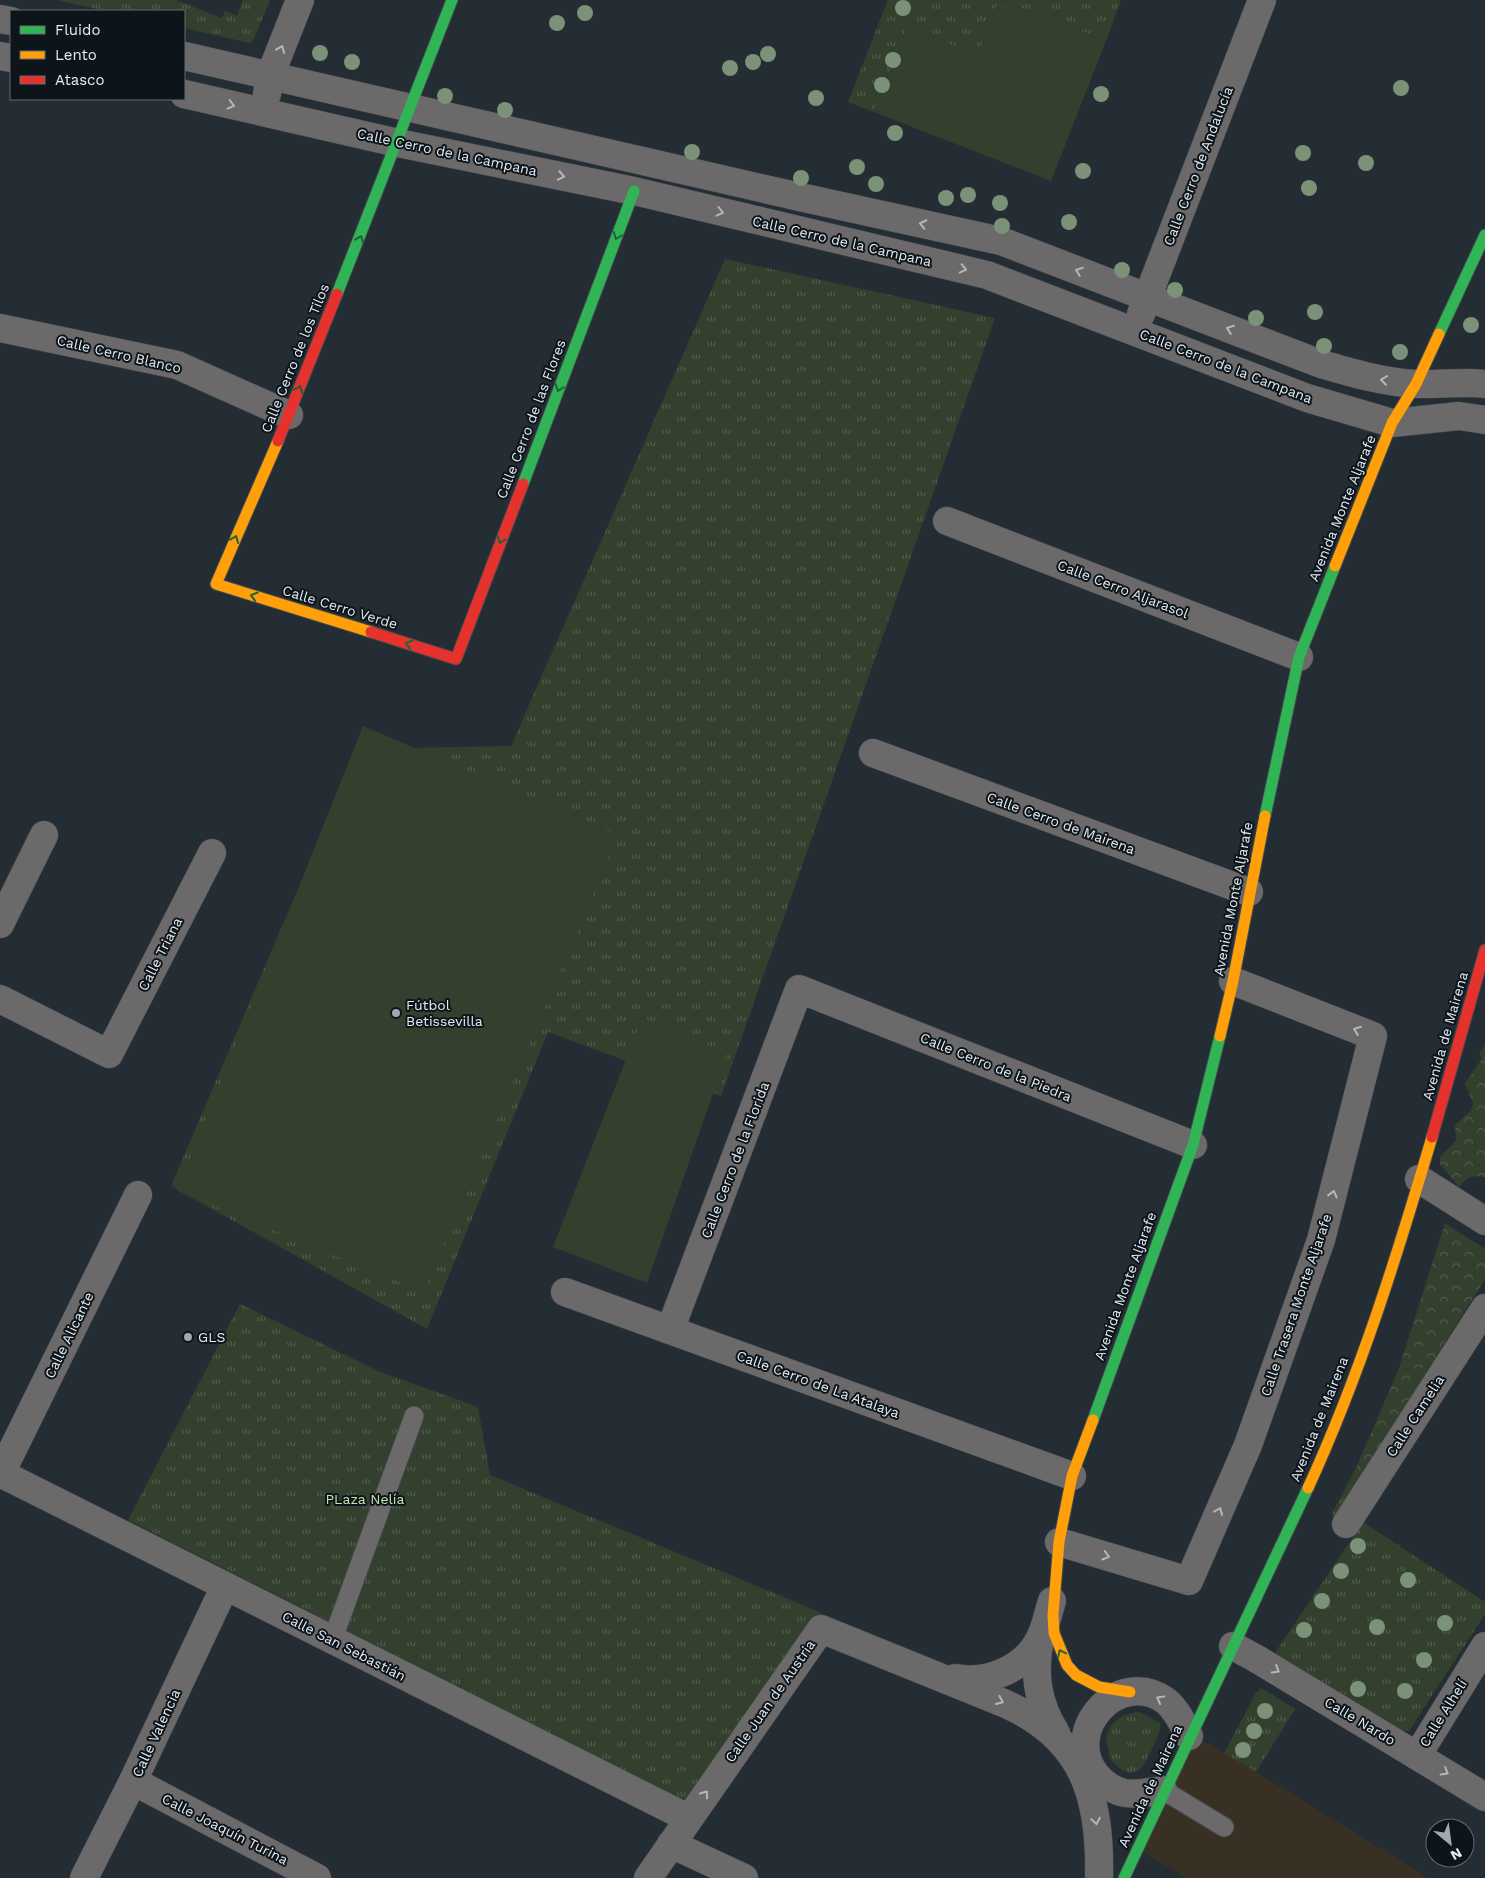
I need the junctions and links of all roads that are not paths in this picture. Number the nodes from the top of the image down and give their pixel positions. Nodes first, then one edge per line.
1 (300, 0) edge
2 (452, 0) edge
3 (1262, 0) edge
4 (185, 56) edge
5 (270, 76) junction
6 (185, 94) edge
7 (410, 109) junction
8 (265, 113) junction
9 (398, 143) junction
10 (634, 191) junction
11 (1485, 234) edge
12 (1148, 297) junction
13 (0, 328) edge
14 (1134, 331) junction
15 (1416, 384) junction
16 (1485, 384) edge
17 (289, 415) junction
18 (1485, 420) edge
19 (1392, 423) junction
20 (948, 521) dead end
21 (216, 584) joint
22 (1299, 657) junction
23 (456, 659) joint
24 (873, 753) dead end
25 (44, 835) dead end
26 (212, 853) dead end
27 (1248, 892) junction
28 (0, 924) edge
29 (1485, 950) edge
30 (1233, 982) junction
31 (799, 989) joint
32 (0, 999) edge
33 (1193, 1145) junction
34 (1420, 1179) junction
35 (138, 1195) dead end
36 (1485, 1221) edge
37 (565, 1292) dead end
38 (1485, 1308) edge
39 (670, 1330) junction
40 (414, 1416) dead end
41 (0, 1474) edge
42 (1072, 1476) junction
43 (1346, 1524) dead end
44 (1059, 1542) junction
45 (225, 1586) junction
46 (1054, 1586) junction
47 (1040, 1638) junction
48 (332, 1640) junction
49 (1233, 1646) junction
50 (1485, 1646) edge
51 (1036, 1672) junction
52 (939, 1675) junction
53 (989, 1678) junction
54 (1086, 1682) junction
55 (1130, 1692) junction
56 (1189, 1736) junction
57 (1063, 1742) junction
58 (1417, 1756) junction
59 (1101, 1780) junction
60 (133, 1781) junction
61 (1163, 1790) junction
62 (1485, 1797) edge
63 (688, 1818) junction
64 (1224, 1827) dead end
65 (671, 1844) junction
66 (84, 1878) edge
67 (317, 1878) edge
68 (648, 1878) edge
69 (744, 1878) edge
70 (1099, 1878) edge
71 (1124, 1878) edge

5 -> 1 street
2 - 7 street, Calle Cerro de los Tilos
3 - 12 street, Calle Cerro de Andalucía
4 - 5 street
5 - 7 street
5 - 8 street
6 -> 8 street, Calle Cerro de la Campana
7 - 9 street, Calle Cerro de los Tilos
12 -> 7 street
8 - 9 street, Calle Cerro de la Campana
9 -> 10 street, Calle Cerro de la Campana
17 -> 9 street, Calle Cerro de los Tilos
10 -> 14 street, Calle Cerro de la Campana
10 -> 23 street, Calle Cerro de las Flores
11 - 15 street, Avenida Monte Aljarafe
12 - 14 street, Calle Cerro de Andalucía
15 -> 12 street
13 - 17 street, Calle Cerro Blanco
14 - 19 street, Calle Cerro de la Campana
15 - 16 street
15 - 19 street, Avenida Monte Aljarafe
21 -> 17 street, Calle Cerro de los Tilos
18 - 19 street, Calle Cerro de la Campana
19 - 22 street, Avenida Monte Aljarafe
20 - 22 street, Calle Cerro Aljarasol
23 -> 21 street, Calle Cerro Verde
22 - 27 street, Avenida Monte Aljarafe
24 - 27 street, Calle Cerro de Mairena
25 - 28 street
26 - 32 street, Calle Triana
27 - 30 street, Avenida Monte Aljarafe
29 - 34 street, Avenida de Mairena
30 - 33 street, Avenida Monte Aljarafe
44 -> 30 street, Calle Trasera Monte Aljarafe
31 - 33 street, Calle Cerro de la Piedra
31 - 39 street, Calle Cerro de la Florida
33 - 42 street, Avenida Monte Aljarafe
34 - 36 street
34 - 49 street, Avenida de Mairena
35 - 41 street, Calle Alicante
37 - 39 street, Calle Cerro de La Atalaya
38 - 43 street, Calle Camelia
39 - 42 street, Calle Cerro de La Atalaya
40 - 48 lane
41 - 45 street, Calle San Sebastián
42 - 44 street, Avenida Monte Aljarafe
44 - 46 street, Avenida Monte Aljarafe
45 - 48 street, Calle San Sebastián
45 - 60 street, Calle Valencia
46 - 47 street
54 -> 46 street, Avenida Monte Aljarafe
47 - 51 street
47 - 53 street
48 - 63 street, Calle San Sebastián
49 - 56 street, Avenida de Mairena
49 -> 58 street, Calle Nardo
50 - 58 street, Calle Alhelí
51 - 53 street
51 - 54 street
51 - 57 street
52 - 53 street
52 -> 57 street
63 -> 52 street, Calle Juan de Austria
54 - 55 street
56 -> 55 street
55 - 59 street
56 - 61 street, Avenida de Mairena
57 - 59 street
57 -> 70 street
58 -> 62 street, Calle Nardo
59 - 61 street
60 - 66 street, Calle Valencia
60 - 67 street, Calle Joaquín Turina
61 - 64 lane
61 - 71 street, Avenida de Mairena
63 - 65 street, Calle Juan de Austria
65 - 68 street, Calle Juan de Austria
65 - 69 street

